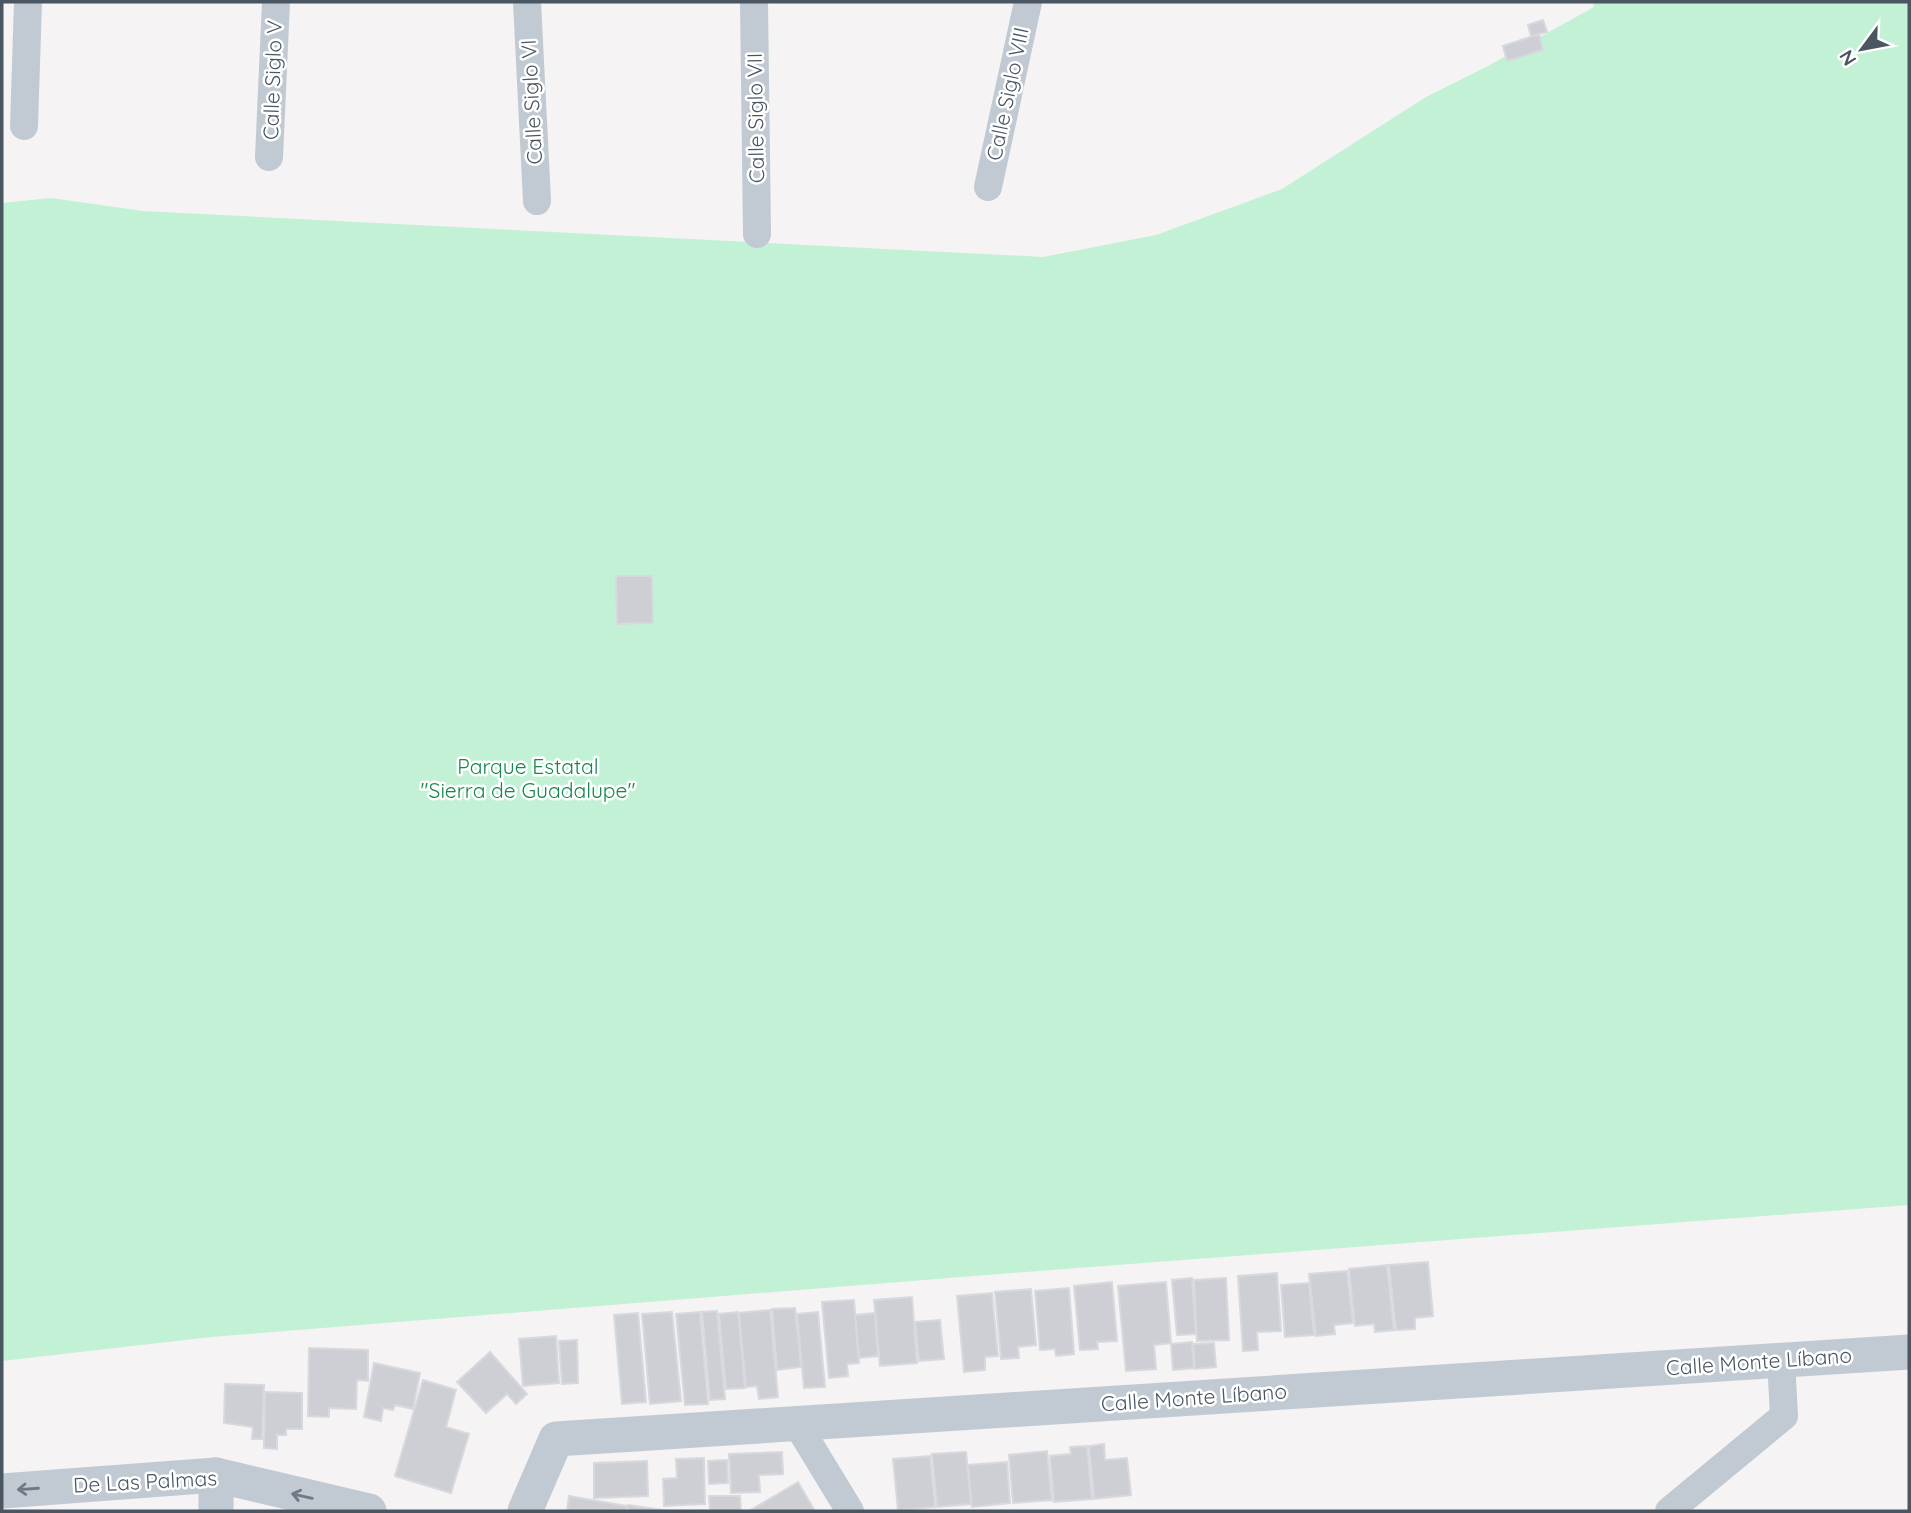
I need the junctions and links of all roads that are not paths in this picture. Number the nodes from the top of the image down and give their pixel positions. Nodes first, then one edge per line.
1 (28, 2) edge
2 (276, 2) edge
3 (527, 2) edge
4 (754, 2) edge
5 (1028, 2) edge
6 (24, 126) dead end
7 (269, 158) dead end
8 (988, 187) dead end
9 (537, 201) dead end
10 (757, 234) dead end
11 (1909, 1352) edge
12 (1781, 1360) junction
13 (797, 1424) junction
14 (216, 1475) junction
15 (2, 1491) edge
16 (216, 1511) edge
17 (369, 1511) edge
18 (525, 1511) edge
19 (850, 1511) edge
20 (1669, 1511) edge

1 - 6 street
2 - 7 street, Calle Siglo V
3 - 9 street, Calle Siglo VI
4 - 10 street, Calle Siglo VII
5 - 8 street, Calle Siglo VIII
11 - 12 street, Calle Monte Líbano
12 - 13 street, Calle Monte Líbano
12 - 20 street
13 - 18 street, Calle Monte Líbano
13 - 19 street
14 -> 15 street, De Las Palmas
14 - 16 street
17 -> 14 street, De Las Palmas

